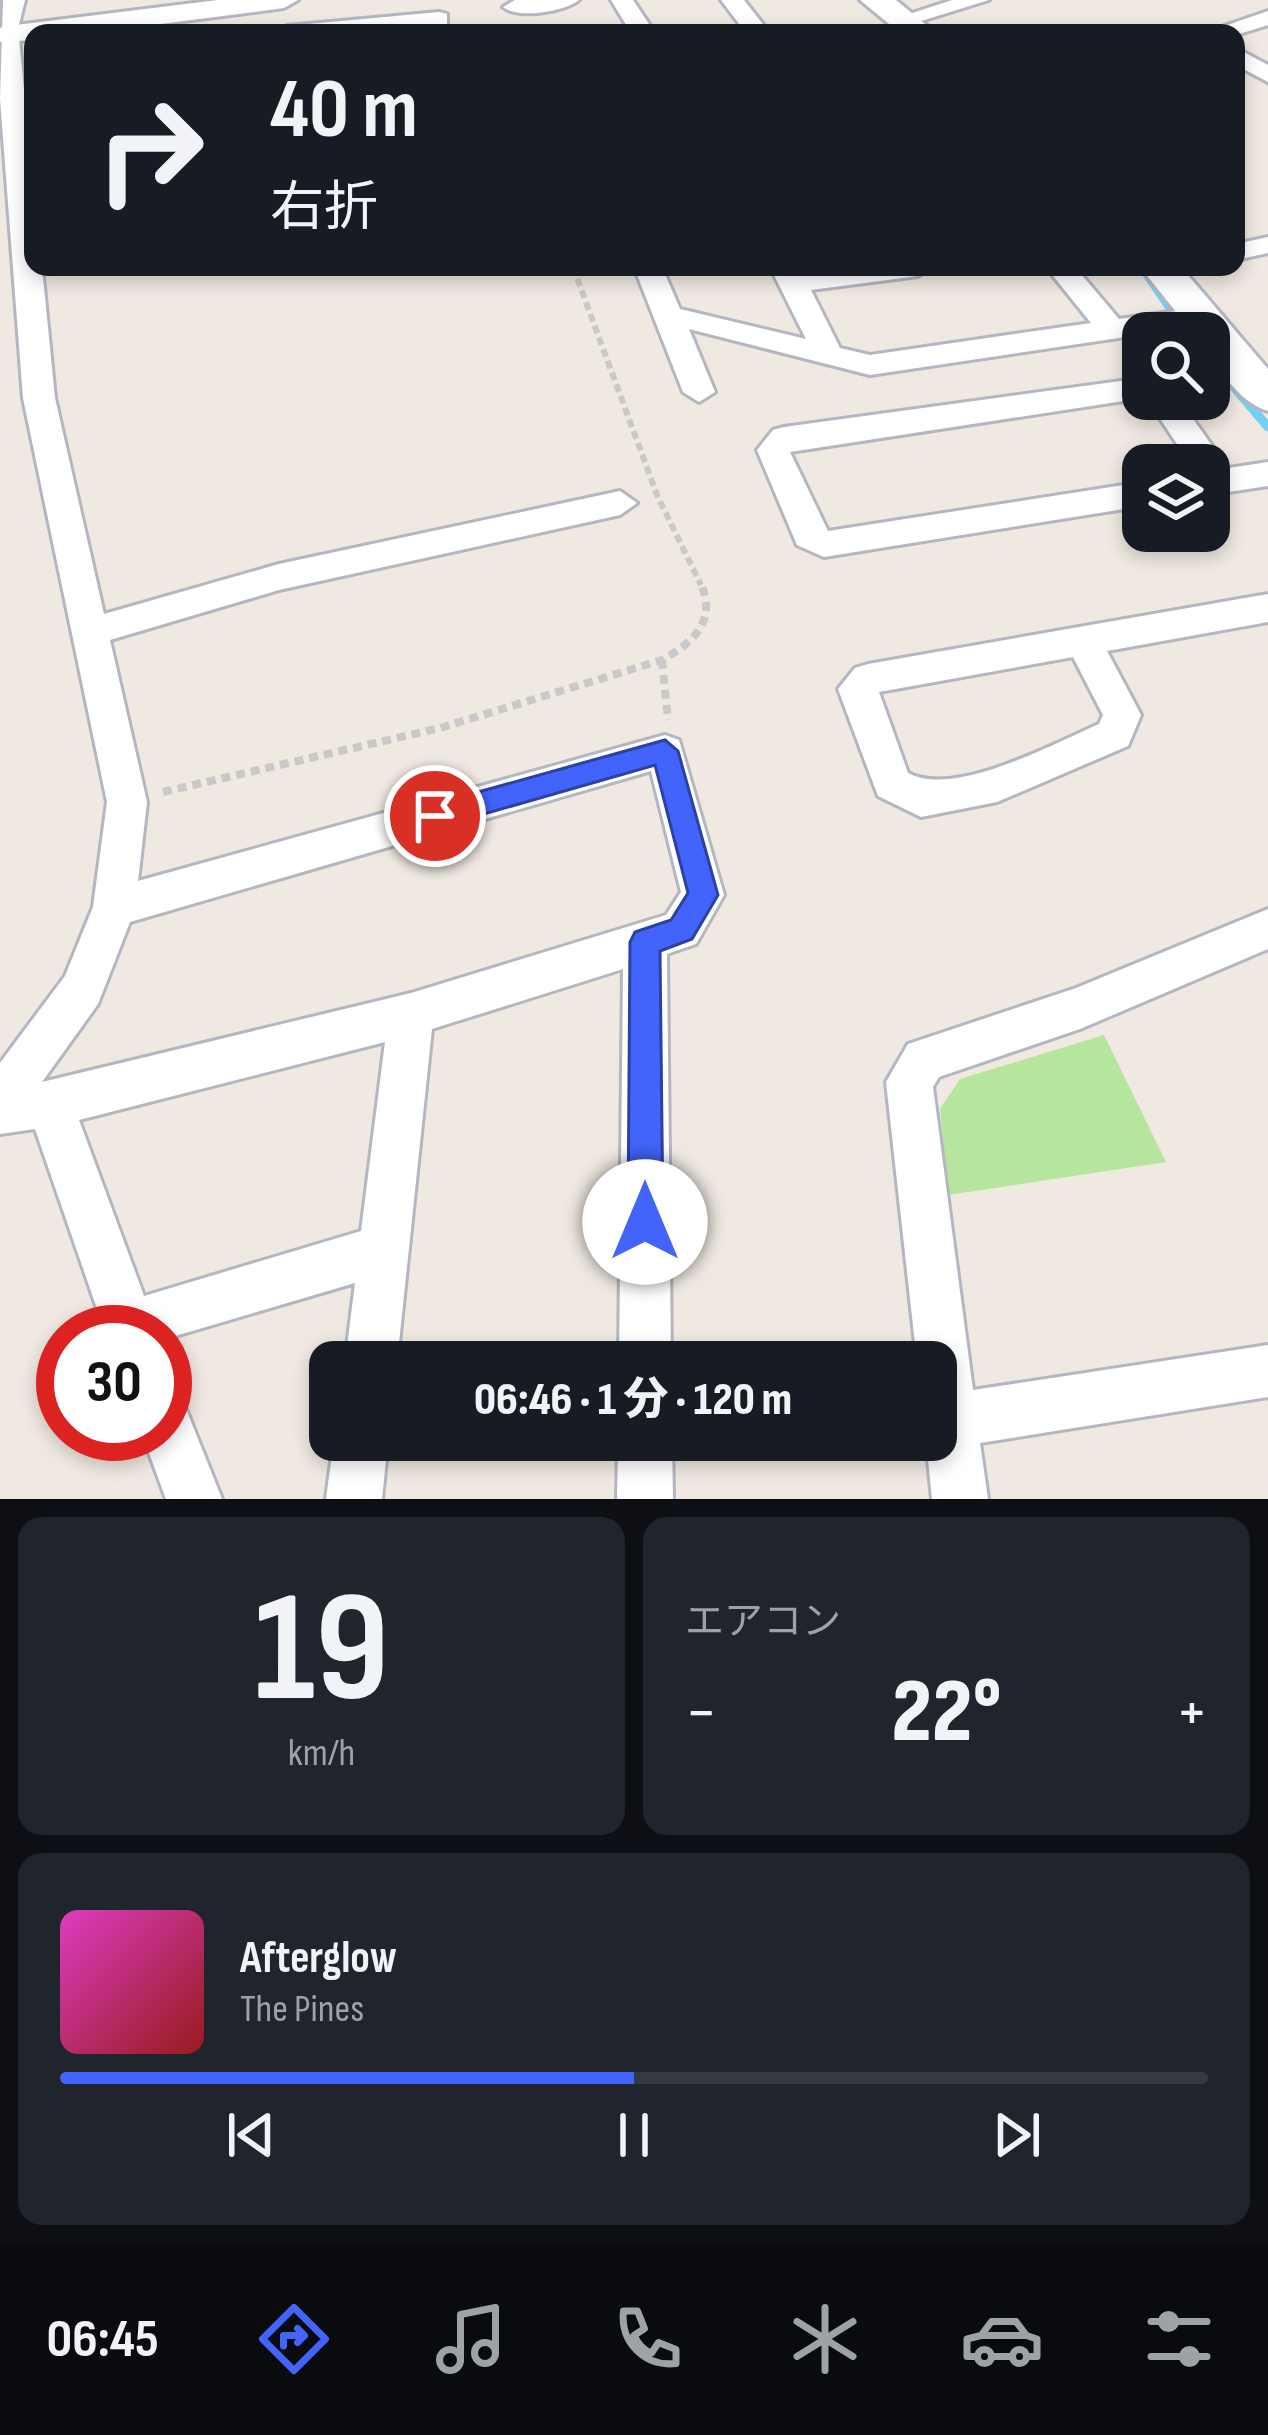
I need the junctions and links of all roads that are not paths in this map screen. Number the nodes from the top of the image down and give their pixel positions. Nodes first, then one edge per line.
1 (14, 0) edge
2 (284, 0) edge
3 (421, 0) edge
4 (568, 0) edge
5 (732, 0) edge
6 (978, 0) edge
7 (512, 4) edge
8 (899, 18) edge
9 (97, 24) edge
10 (441, 24) edge
11 (751, 24) edge
12 (4, 36) edge
13 (21, 199) edge
14 (652, 276) edge
15 (789, 276) edge
16 (1067, 276) edge
17 (1173, 276) edge
18 (14, 277) edge
19 (1196, 312) edge
20 (668, 315) junction
21 (1122, 330) edge
22 (1113, 332) junction
23 (15, 338) edge
24 (1230, 353) edge
25 (828, 354) junction
26 (1122, 391) edge
27 (699, 392) dead end
28 (1268, 398) edge
29 (1230, 474) edge
30 (1268, 474) edge
31 (1122, 497) edge
32 (620, 503) dead end
33 (1268, 608) edge
34 (94, 631) junction
35 (1083, 641) junction
36 (114, 907) junction
37 (1268, 929) edge
38 (645, 942) junction
39 (411, 1014) junction
40 (0, 1101) edge
41 (50, 1104) junction
42 (0, 1111) edge
43 (384, 1249) junction
44 (138, 1305) edge
45 (192, 1309) edge
46 (373, 1341) edge
47 (645, 1341) edge
48 (938, 1341) edge
49 (1268, 1371) edge
50 (957, 1419) edge
51 (180, 1461) edge
52 (359, 1461) edge
53 (645, 1461) edge
54 (954, 1461) edge
55 (194, 1499) edge
56 (354, 1499) edge
57 (645, 1499) edge
58 (960, 1499) edge

1 - 12 street
2 - 9 street
3 - 10 street
4 - 7 street
5 - 11 street
6 - 8 street
12 - 13 street
13 - 18 street
14 - 20 street
15 - 25 street
16 - 22 street
17 - 19 main road
18 - 23 street
20 - 25 street
20 - 27 street
21 - 22 street
22 - 25 street
23 - 34 street
24 - 28 main road
26 - 31 street
29 - 30 street
32 - 34 street
33 - 35 street
34 - 36 street
35 - 35 street
36 - 38 street
36 - 40 street
37 - 48 street
38 - 39 street
38 - 47 street
39 - 41 street
39 - 43 street
41 - 42 street
41 - 44 street
43 - 45 street
43 - 46 street
49 - 50 street
51 - 55 street
52 - 56 street
53 - 57 street
54 - 58 street

